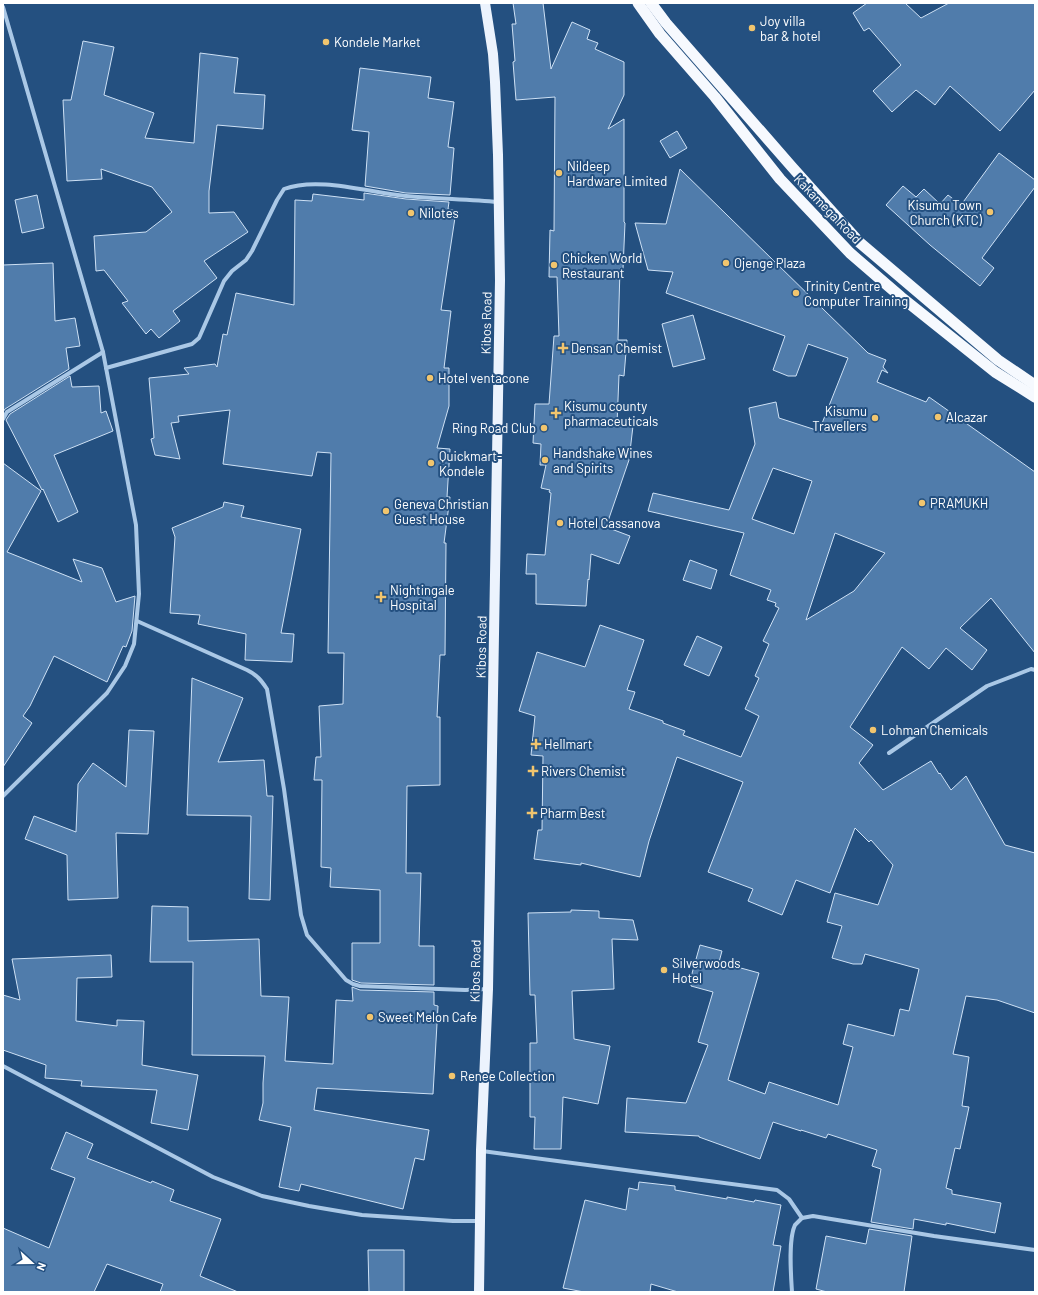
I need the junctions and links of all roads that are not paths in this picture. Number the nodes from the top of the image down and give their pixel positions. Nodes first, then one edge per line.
1 (485, 3) edge
2 (638, 3) edge
3 (651, 3) edge
4 (3, 7) edge
5 (499, 202) junction
6 (103, 352) junction
7 (106, 368) junction
8 (1035, 385) edge
9 (1035, 398) edge
10 (3, 419) edge
11 (137, 622) junction
12 (1035, 670) edge
13 (889, 753) dead end
14 (3, 796) edge
15 (488, 988) junction
16 (3, 1066) edge
17 (481, 1150) junction
18 (802, 1218) junction
19 (480, 1221) junction
20 (1035, 1250) edge
21 (479, 1292) edge
22 (792, 1292) edge

1 - 5 main road, Kibos Road
2 - 9 highway, Kakamega Road
3 - 8 highway, Kakamega Road
4 - 6 street
5 - 7 street
5 - 15 main road, Kibos Road
6 - 7 street
6 - 10 street
7 - 11 street
11 - 14 street
11 - 15 street
12 - 13 street
15 - 17 main road, Kibos Road
16 - 19 street
17 - 18 street
17 - 19 main road, Kibos Road
18 - 20 street
18 - 22 street
19 - 21 main road, Kibos Road

